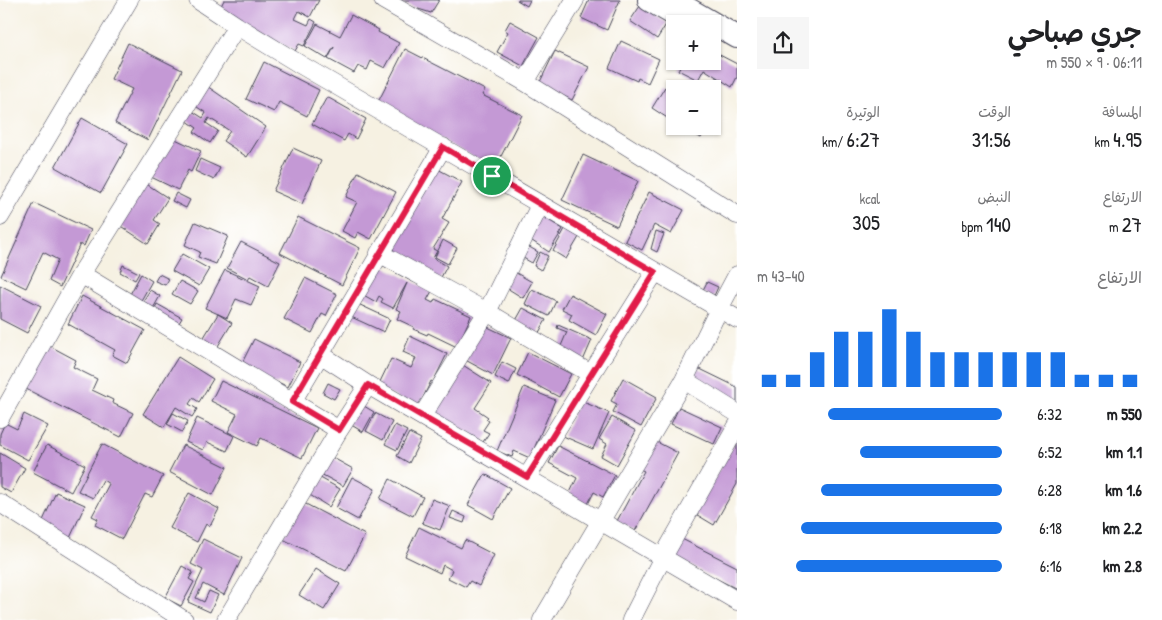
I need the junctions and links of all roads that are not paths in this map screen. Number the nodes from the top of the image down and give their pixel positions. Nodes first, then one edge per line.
1 (129, 0) edge
2 (198, 0) edge
3 (383, 0) edge
4 (574, 0) edge
5 (649, 0) edge
6 (673, 0) edge
7 (216, 5) edge
8 (674, 15) edge
9 (237, 26) junction
10 (737, 37) edge
11 (721, 42) edge
12 (737, 52) edge
13 (525, 82) junction
14 (443, 147) junction
15 (540, 205) junction
16 (737, 216) edge
17 (0, 217) edge
18 (379, 253) junction
19 (655, 272) junction
20 (81, 274) junction
21 (737, 275) edge
22 (718, 309) junction
23 (487, 312) junction
24 (737, 319) edge
25 (320, 354) junction
26 (592, 374) junction
27 (684, 380) junction
28 (368, 385) junction
29 (292, 402) junction
30 (737, 413) edge
31 (422, 416) junction
32 (0, 418) edge
33 (737, 426) edge
34 (339, 430) junction
35 (527, 477) junction
36 (0, 503) edge
37 (600, 520) junction
38 (662, 557) junction
39 (737, 601) edge
40 (184, 620) edge
41 (226, 620) edge
42 (542, 620) edge
43 (631, 620) edge

1 - 17 street
2 - 7 street
3 - 13 street
4 - 13 street
5 - 8 main road
6 - 10 main road
7 - 9 street
9 - 14 street
9 - 20 street
11 - 12 main road
13 - 16 street
14 - 15 street
14 - 18 street
15 - 19 street
15 - 23 street
18 - 23 street
18 - 25 street
19 - 22 street
19 - 26 street
20 - 29 street
20 - 32 street
21 - 22 street
22 - 24 street
22 - 27 street
23 - 26 street
23 - 31 street
25 - 28 street
25 - 29 street
26 - 35 street
27 - 30 street
27 - 37 street
28 - 31 street
28 - 34 street
29 - 34 street
31 - 35 street
33 - 38 street
34 - 41 street
35 - 37 street
36 - 40 street
37 - 38 street
37 - 42 street
38 - 39 street
38 - 43 street

